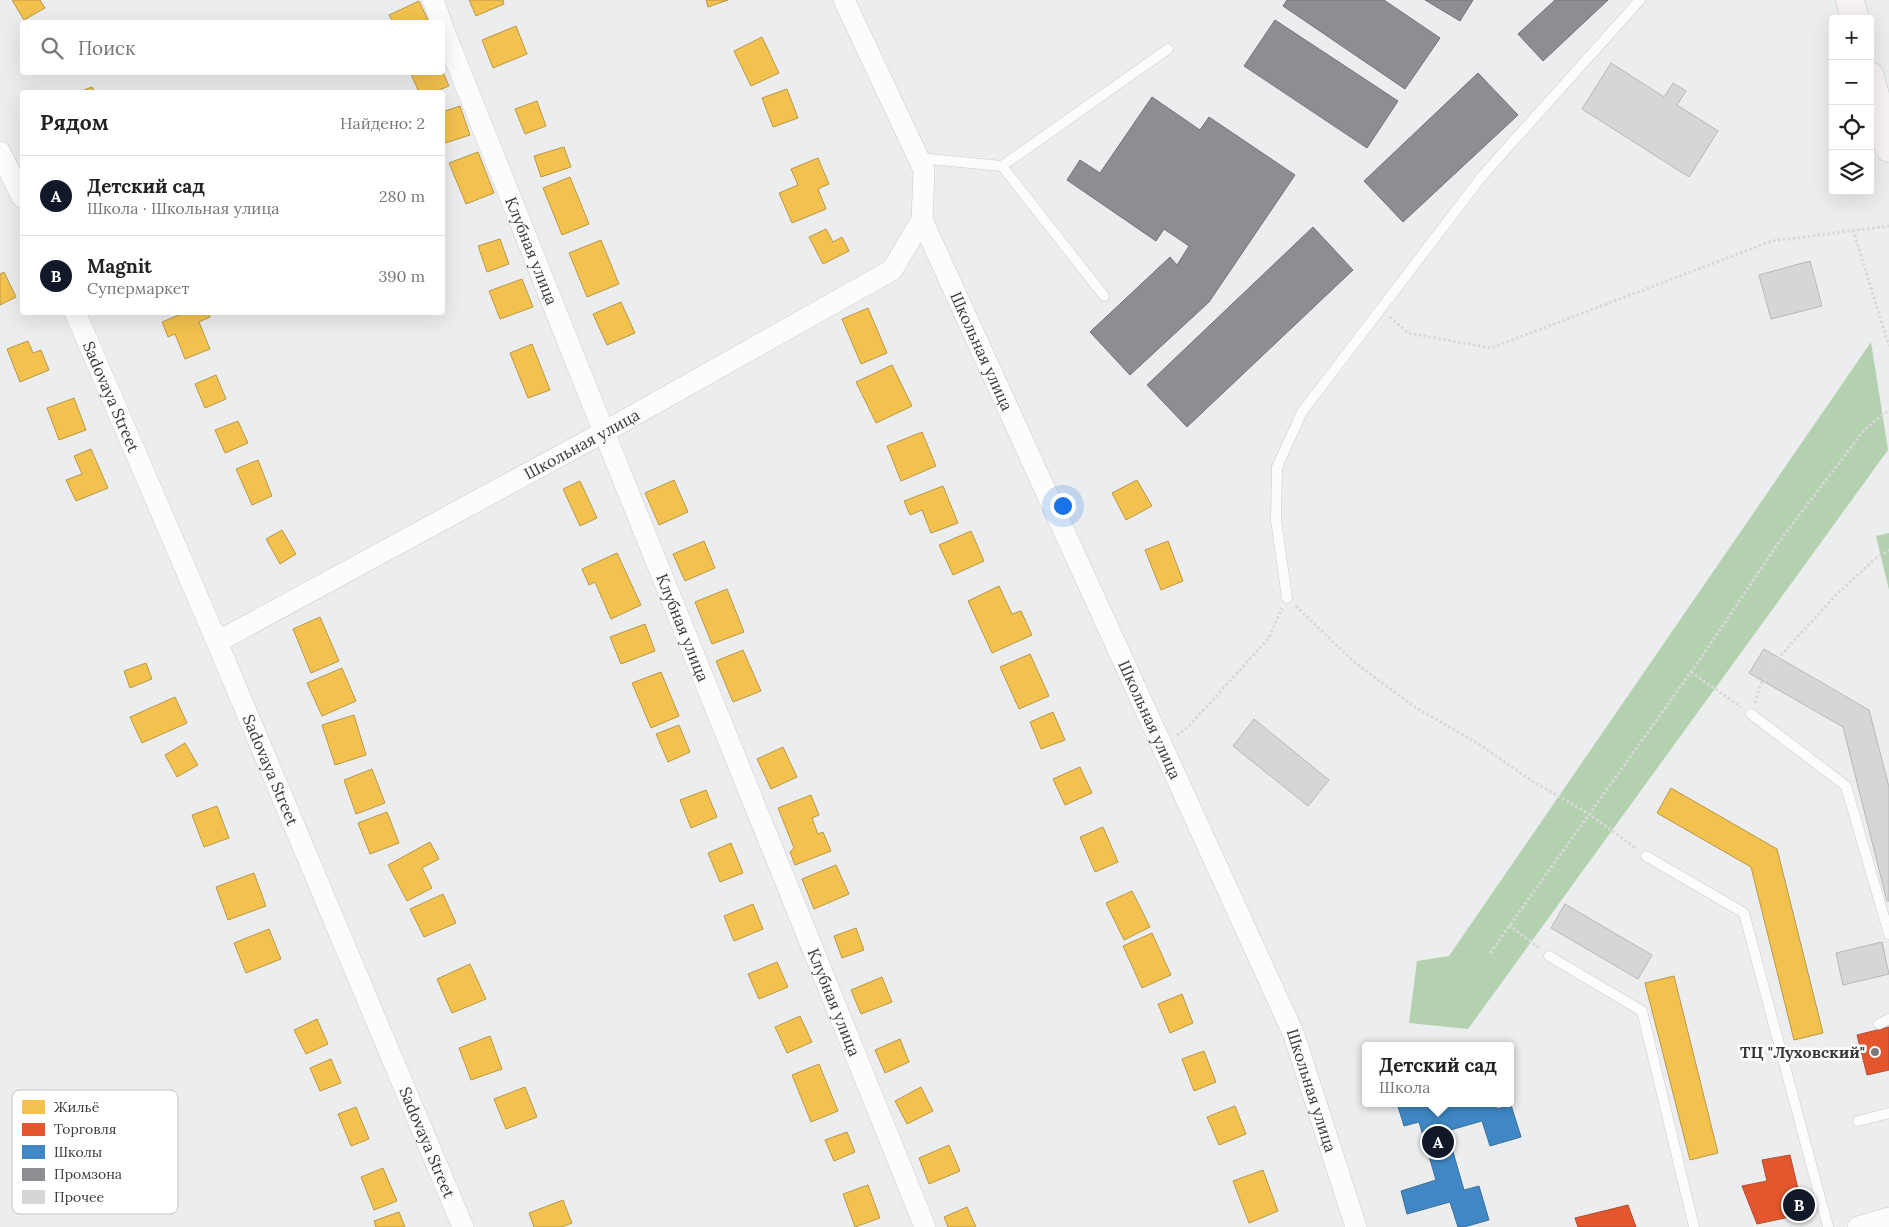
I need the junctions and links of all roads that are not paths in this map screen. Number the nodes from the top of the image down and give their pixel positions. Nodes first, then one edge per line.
1 (433, 0) edge
2 (844, 0) edge
3 (1640, 0) edge
4 (1850, 0) edge
5 (1854, 15) edge
6 (440, 20) edge
7 (445, 34) edge
8 (1168, 49) dead end
9 (1874, 91) edge
10 (1889, 148) edge
11 (0, 152) edge
12 (919, 158) junction
13 (1002, 166) junction
14 (20, 193) edge
15 (922, 220) junction
16 (1104, 296) dead end
17 (77, 315) edge
18 (604, 432) junction
19 (1287, 598) road end
20 (218, 642) junction
21 (1751, 714) road end
22 (1646, 856) road end
23 (1889, 934) edge
24 (1549, 956) road end
25 (1889, 1019) edge
26 (1878, 1024) dead end
27 (1889, 1113) edge
28 (1858, 1121) dead end
29 (1889, 1218) edge
30 (463, 1227) edge
31 (925, 1227) edge
32 (1356, 1227) edge
33 (1694, 1227) edge
34 (1828, 1227) edge
35 (1858, 1227) edge

1 - 6 street
2 - 12 street, Школьная улица
3 - 19 lane
4 - 5 main road
7 - 18 street, Клубная улица
8 - 13 lane
9 - 10 main road
11 - 14 street
12 - 13 lane
12 - 15 street, Школьная улица
13 - 16 lane
15 - 18 street, Школьная улица
15 - 32 street, Школьная улица
17 - 20 street, Sadovaya Street
18 - 20 street, Школьная улица
18 - 31 street, Клубная улица
20 - 30 street, Sadovaya Street
21 - 23 lane
22 - 34 lane
24 - 33 lane
25 - 26 lane
27 - 28 lane
29 - 35 street

